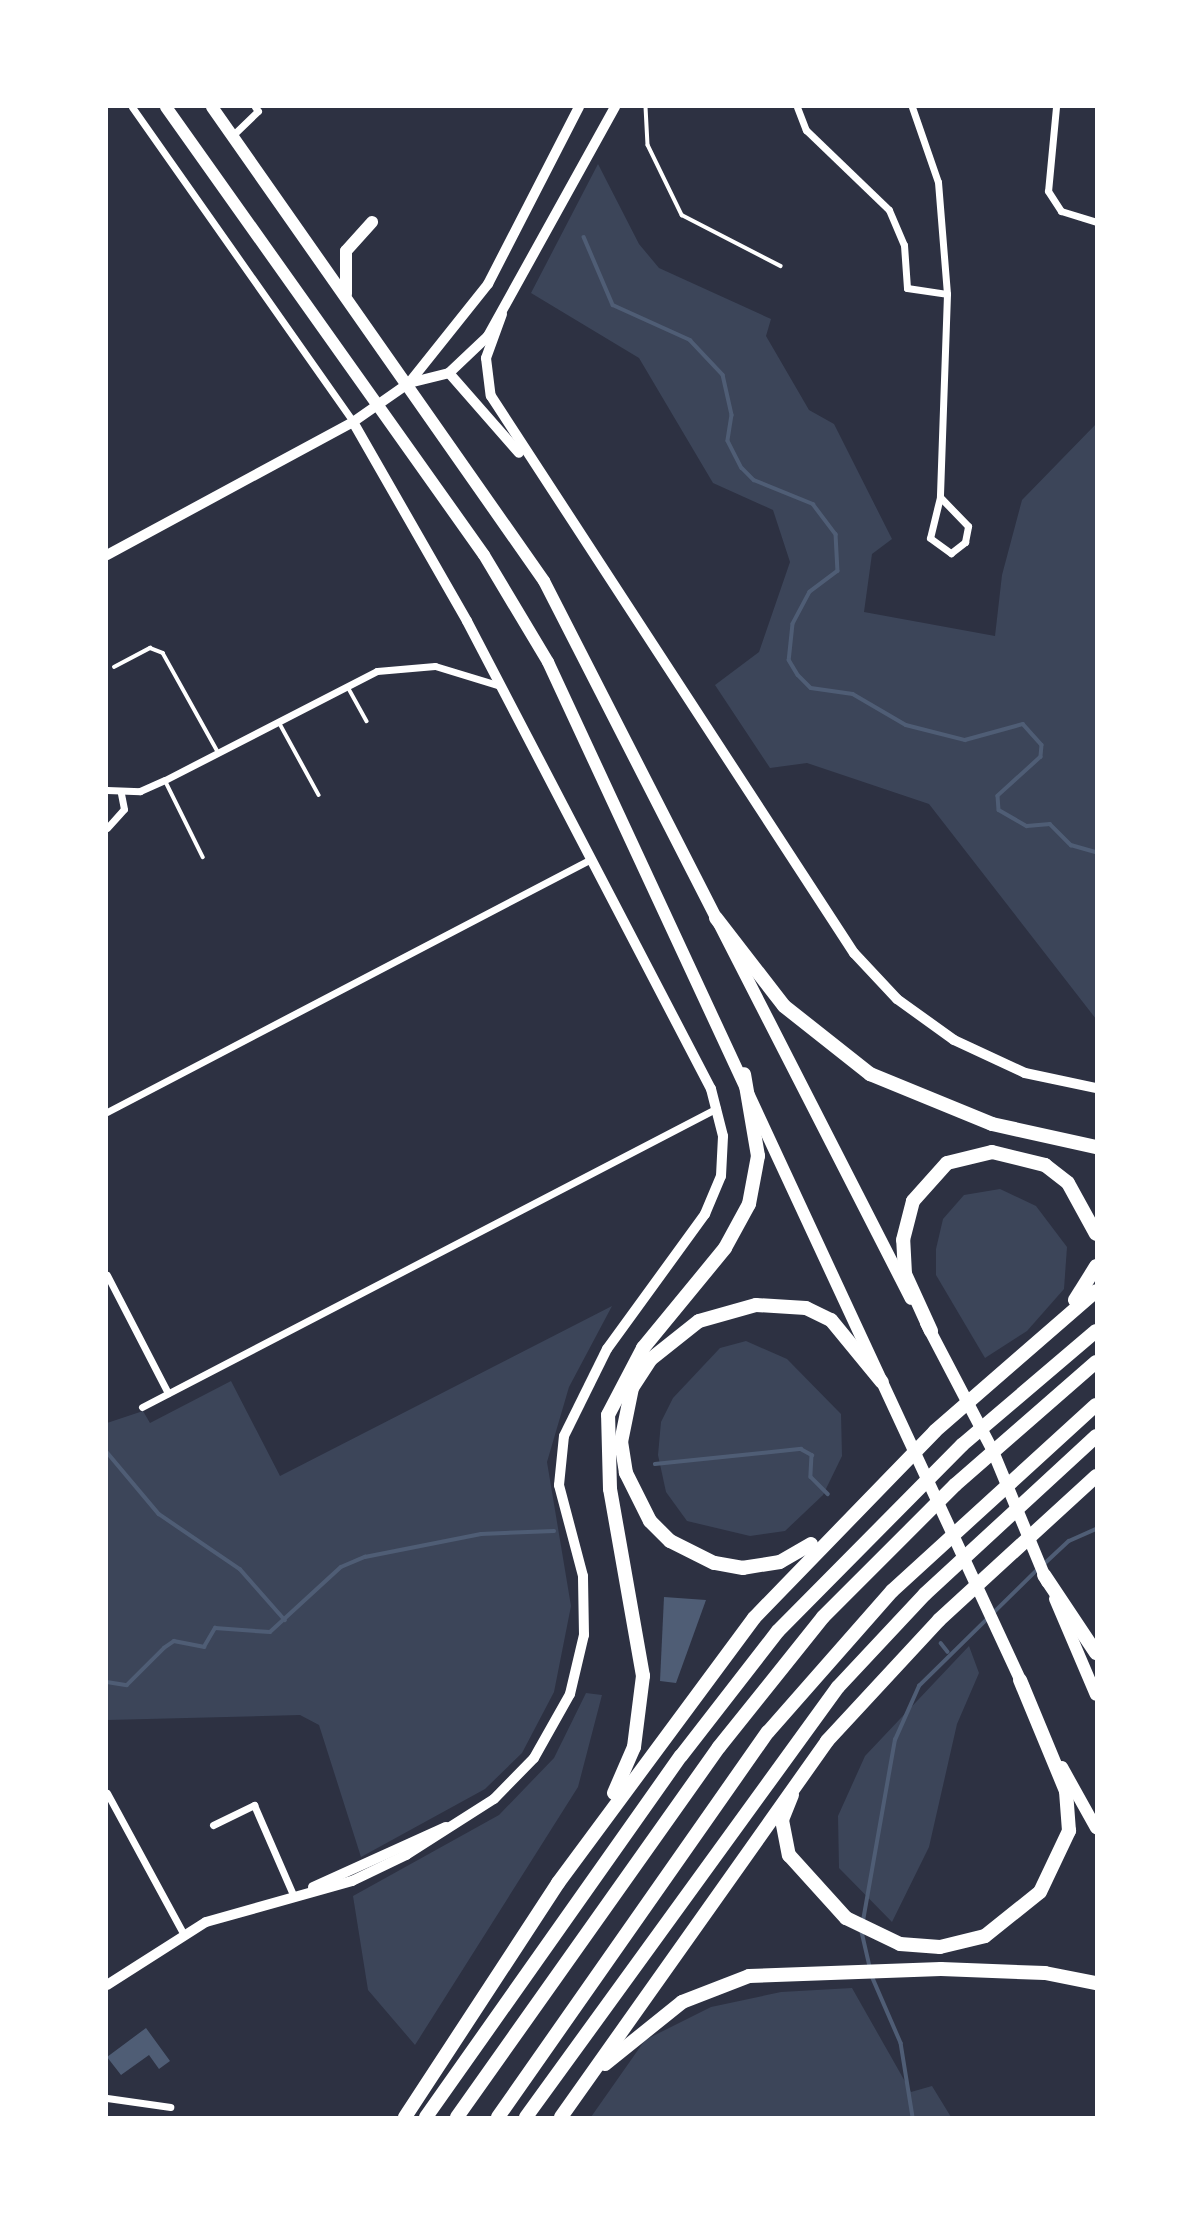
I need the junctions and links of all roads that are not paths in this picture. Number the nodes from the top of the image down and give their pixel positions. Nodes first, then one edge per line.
1 (132, 107) edge
2 (166, 107) edge
3 (212, 107) edge
4 (255, 107) edge
5 (579, 107) edge
6 (615, 107) edge
7 (646, 107) edge
8 (797, 107) edge
9 (912, 107) edge
10 (1056, 107) edge
11 (232, 136) junction
12 (372, 222) dead end
13 (1096, 222) edge
14 (781, 266) dead end
15 (947, 294) junction
16 (348, 301) junction
17 (502, 314) junction
18 (449, 373) junction
19 (409, 383) junction
20 (379, 406) junction
21 (353, 422) junction
22 (535, 472) junction
23 (940, 497) junction
24 (107, 555) edge
25 (114, 667) dead end
26 (502, 686) junction
27 (348, 687) junction
28 (367, 721) dead end
29 (279, 722) junction
30 (219, 754) junction
31 (165, 780) junction
32 (107, 790) edge
33 (121, 793) junction
34 (319, 795) dead end
35 (107, 828) edge
36 (203, 857) dead end
37 (591, 859) junction
38 (716, 918) junction
39 (744, 1074) junction
40 (1096, 1088) edge
41 (718, 1108) junction
42 (107, 1112) edge
43 (1096, 1147) edge
44 (1096, 1234) edge
45 (1096, 1266) edge
46 (107, 1275) edge
47 (1096, 1291) edge
48 (931, 1331) junction
49 (1096, 1331) edge
50 (1044, 1335) junction
51 (1096, 1363) edge
52 (881, 1382) junction
53 (168, 1394) junction
54 (1096, 1405) edge
55 (142, 1407) dead end
56 (1096, 1436) edge
57 (1096, 1476) edge
58 (853, 1511) junction
59 (1044, 1575) joint
60 (1073, 1629) junction
61 (1096, 1653) edge
62 (1020, 1680) junction
63 (1096, 1695) edge
64 (827, 1741) junction
65 (107, 1793) edge
66 (213, 1825) dead end
67 (1096, 1828) edge
68 (577, 1858) junction
69 (294, 1897) junction
70 (183, 1933) junction
71 (1096, 1983) edge
72 (107, 1985) edge
73 (107, 2098) edge
74 (170, 2107) dead end
75 (405, 2117) edge
76 (426, 2117) edge
77 (457, 2117) edge
78 (498, 2117) edge
79 (526, 2117) edge
80 (562, 2117) edge

1 - 21 street
2 - 20 main road
3 - 11 main road
4 - 11 street
5 - 19 street
6 - 17 street
7 - 14 lane
8 - 15 street
9 - 15 street
10 - 13 street
11 - 16 main road
12 - 16 main road
15 - 23 street
16 - 19 main road
17 - 18 street
17 - 22 street
18 - 19 street
18 - 22 street
19 - 20 main road
19 - 38 main road
20 - 21 main road
20 - 39 main road
21 - 24 main road
21 - 26 street
22 - 40 street
23 - 23 street
25 - 30 lane
26 - 27 street
26 - 37 street
27 - 28 lane
27 - 29 street
29 - 30 street
29 - 34 lane
30 - 31 street
31 - 33 street
31 - 36 lane
32 - 33 street
33 - 35 street
37 - 41 street
37 - 42 street
38 - 43 highway
38 - 48 main road
39 - 52 main road
39 - 68 highway
41 - 53 street
41 - 69 street
44 - 48 highway
45 - 50 highway
46 - 53 street
47 - 50 highway
48 - 59 main road
49 - 76 highway
50 - 58 highway
51 - 77 highway
52 - 58 highway
52 - 62 main road
53 - 55 street
54 - 78 highway
56 - 79 highway
57 - 64 highway
58 - 68 highway
59 - 60 highway
60 - 61 highway
60 - 63 main road
62 - 64 highway
62 - 67 main road
64 - 80 highway
65 - 70 street
66 - 69 street
68 - 75 highway
69 - 70 street
70 - 72 street
71 - 80 highway
73 - 74 street

